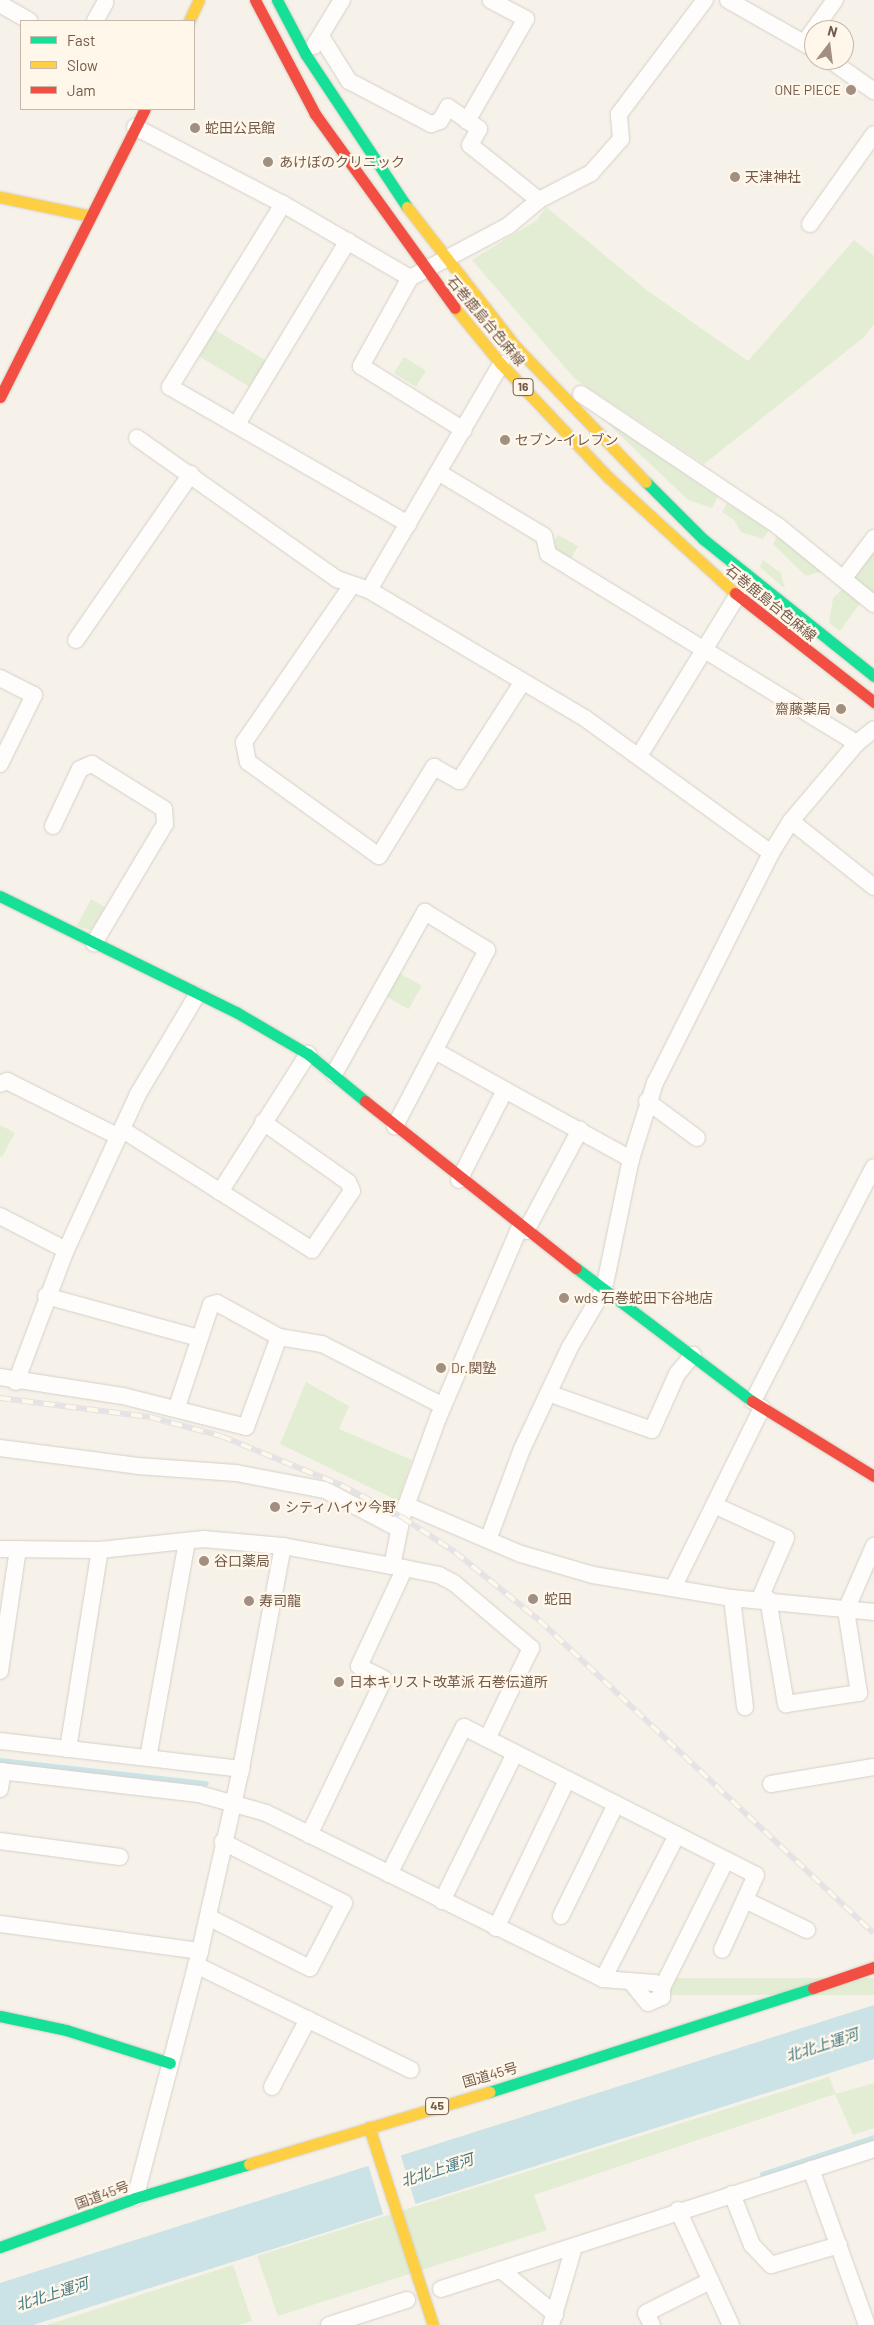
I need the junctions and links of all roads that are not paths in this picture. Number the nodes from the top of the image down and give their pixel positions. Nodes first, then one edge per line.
1 (199, 0) edge
2 (255, 0) edge
3 (278, 0) edge
4 (342, 0) edge
5 (491, 0) edge
6 (705, 0) edge
7 (728, 0) edge
8 (835, 0) edge
9 (103, 1) edge
10 (0, 4) edge
11 (28, 20) edge
12 (96, 20) edge
13 (189, 20) edge
14 (824, 20) edge
15 (322, 38) junction
16 (804, 43) edge
17 (306, 55) junction
18 (844, 70) edge
19 (874, 91) edge
20 (144, 110) edge
21 (467, 121) junction
22 (136, 127) junction
23 (874, 134) edge
24 (0, 197) edge
25 (540, 200) junction
26 (283, 204) junction
27 (90, 216) junction
28 (810, 224) dead end
29 (348, 241) junction
30 (445, 260) junction
31 (425, 271) junction
32 (410, 278) junction
33 (501, 364) junction
34 (581, 394) dead end
35 (0, 396) edge
36 (238, 424) junction
37 (464, 430) junction
38 (137, 438) dead end
39 (438, 472) junction
40 (191, 474) junction
41 (408, 524) junction
42 (874, 538) edge
43 (844, 578) junction
44 (352, 585) junction
45 (369, 590) junction
46 (737, 596) junction
47 (874, 604) edge
48 (76, 640) dead end
49 (705, 648) junction
50 (874, 676) edge
51 (0, 678) edge
52 (522, 683) junction
53 (874, 702) edge
54 (874, 729) edge
55 (857, 743) junction
56 (639, 756) junction
57 (0, 764) edge
58 (790, 822) junction
59 (53, 826) dead end
60 (771, 853) junction
61 (874, 887) edge
62 (0, 896) edge
63 (94, 943) junction
64 (197, 995) junction
65 (434, 1051) junction
66 (308, 1054) junction
67 (334, 1074) junction
68 (0, 1084) edge
69 (504, 1090) junction
70 (647, 1101) junction
71 (263, 1122) junction
72 (395, 1126) junction
73 (580, 1130) junction
74 (121, 1133) junction
75 (697, 1138) dead end
76 (631, 1159) junction
77 (874, 1167) edge
78 (459, 1180) junction
79 (220, 1192) junction
80 (0, 1216) edge
81 (523, 1229) junction
82 (66, 1250) junction
83 (604, 1289) junction
84 (46, 1296) junction
85 (279, 1337) junction
86 (198, 1338) junction
87 (693, 1355) junction
88 (0, 1377) edge
89 (16, 1382) junction
90 (548, 1393) junction
91 (757, 1405) junction
92 (443, 1406) junction
93 (177, 1408) junction
94 (0, 1448) edge
95 (872, 1469) edge
96 (406, 1505) junction
97 (714, 1505) junction
98 (399, 1530) junction
99 (488, 1540) junction
100 (187, 1542) junction
101 (283, 1546) junction
102 (874, 1546) edge
103 (0, 1549) edge
104 (18, 1549) junction
105 (100, 1550) junction
106 (398, 1567) junction
107 (673, 1588) junction
108 (732, 1598) junction
109 (764, 1599) junction
110 (846, 1610) junction
111 (874, 1612) edge
112 (0, 1671) edge
113 (745, 1707) dead end
114 (487, 1739) junction
115 (0, 1741) edge
116 (68, 1749) junction
117 (515, 1754) junction
118 (148, 1758) junction
119 (874, 1767) edge
120 (241, 1769) junction
121 (2, 1771) edge
122 (568, 1780) junction
123 (771, 1784) dead end
124 (0, 1789) edge
125 (234, 1803) junction
126 (616, 1804) junction
127 (309, 1835) junction
128 (677, 1835) junction
129 (0, 1841) edge
130 (223, 1842) junction
131 (120, 1857) dead end
132 (726, 1860) junction
133 (389, 1874) junction
134 (745, 1900) junction
135 (442, 1901) junction
136 (561, 1916) dead end
137 (208, 1917) junction
138 (0, 1924) edge
139 (496, 1928) junction
140 (807, 1930) dead end
141 (722, 1950) dead end
142 (198, 1958) junction
143 (874, 1967) edge
144 (603, 1979) junction
145 (0, 2016) edge
146 (308, 2019) junction
147 (170, 2063) junction
148 (411, 2070) dead end
149 (272, 2087) dead end
150 (368, 2127) junction
151 (874, 2150) edge
152 (811, 2169) junction
153 (732, 2194) junction
154 (135, 2198) junction
155 (678, 2210) junction
156 (839, 2245) junction
157 (0, 2247) edge
158 (574, 2247) junction
159 (501, 2270) junction
160 (710, 2281) junction
161 (441, 2289) dead end
162 (408, 2300) dead end
163 (553, 2319) edge
164 (360, 2320) edge
165 (329, 2325) edge
166 (433, 2325) edge
167 (652, 2325) edge
168 (731, 2325) edge
169 (867, 2325) edge

1 - 13 main road
2 - 31 main road, 石巻鹿島台色麻線 / 16
3 - 17 main road, 石巻鹿島台色麻線 / 16
4 - 15 street
5 - 21 street
6 - 25 street
7 - 16 street
8 - 14 street
9 - 12 street
10 - 11 street
15 - 17 street
15 - 21 street
17 - 30 main road, 石巻鹿島台色麻線 / 16
18 - 19 street
20 - 22 main road
21 - 25 street
22 - 26 street
22 - 27 main road
23 - 28 street
24 - 27 main road
25 - 30 street
26 - 29 street
26 - 36 street
27 - 35 main road
29 - 32 street
29 - 36 street
30 - 31 street
30 - 50 main road, 石巻鹿島台色麻線 / 16
31 - 32 street
31 - 33 main road, 石巻鹿島台色麻線 / 16
32 - 37 street
33 - 37 street
33 - 46 main road, 石巻鹿島台色麻線 / 16
34 - 43 street
36 - 41 street
37 - 39 street
38 - 40 street
39 - 41 street
39 - 49 street
40 - 44 street
40 - 48 street
41 - 45 street
42 - 43 street
43 - 47 street
44 - 45 street
44 - 52 street
45 - 52 street
46 - 49 street
46 - 53 main road, 石巻鹿島台色麻線 / 16
49 - 55 street
49 - 56 street
51 - 57 street
52 - 56 street
54 - 55 street
55 - 58 street
56 - 60 street
58 - 60 street
58 - 61 street
59 - 63 street
60 - 70 street
62 - 63 main road
63 - 64 main road
64 - 66 main road
64 - 74 street
65 - 67 street
65 - 69 street
65 - 72 street
66 - 67 main road
66 - 71 street
67 - 72 main road
68 - 74 street
69 - 73 street
69 - 78 street
70 - 75 street
70 - 76 street
71 - 79 street
71 - 79 street
72 - 78 main road
73 - 76 street
73 - 81 street
74 - 79 street
74 - 82 street
76 - 83 street
77 - 91 street
78 - 81 main road
80 - 82 street
81 - 83 main road
81 - 92 street
82 - 84 street
83 - 87 main road
83 - 90 street
84 - 86 street
84 - 89 street
85 - 86 street
85 - 92 street
85 - 93 street
86 - 93 street
87 - 90 street
87 - 91 main road
88 - 89 street
89 - 93 street
90 - 99 street
91 - 95 main road
91 - 97 street
92 - 96 street
94 - 98 street
96 - 98 street
96 - 99 street
97 - 107 street
97 - 109 street
98 - 106 street
99 - 107 street
100 - 101 street
100 - 105 street
100 - 118 street
101 - 106 street
101 - 120 street
102 - 110 street
103 - 104 street
104 - 105 street
104 - 112 street
105 - 116 street
106 - 114 street
106 - 127 street
107 - 108 street
108 - 109 street
108 - 113 street
109 - 110 street
109 - 110 street
110 - 111 street
114 - 117 street
114 - 133 street
115 - 116 street
116 - 118 street
117 - 122 street
117 - 135 street
118 - 120 street
119 - 123 street
120 - 125 street
121 - 124 street
121 - 125 street
122 - 126 street
122 - 139 street
125 - 127 street
125 - 130 street
126 - 128 street
126 - 136 street
127 - 133 street
128 - 132 street
128 - 144 street
129 - 131 street
130 - 137 street
130 - 137 street
132 - 134 street
132 - 144 street
133 - 135 street
134 - 140 street
134 - 141 street
135 - 139 street
137 - 142 street
138 - 142 street
139 - 144 street
142 - 146 street
142 - 147 street
143 - 150 main road, 国道45号 / 45
145 - 147 main road
146 - 148 street
146 - 149 street
147 - 154 street
150 - 154 main road, 国道45号 / 45
150 - 166 main road
151 - 152 street
152 - 153 street
152 - 156 street
153 - 155 street
153 - 156 street
154 - 157 main road, 国道45号 / 45
155 - 158 street
155 - 160 street
156 - 169 street
158 - 159 street
158 - 163 street
159 - 161 street
159 - 163 street
160 - 167 street
160 - 168 street
162 - 164 street
164 - 165 street

